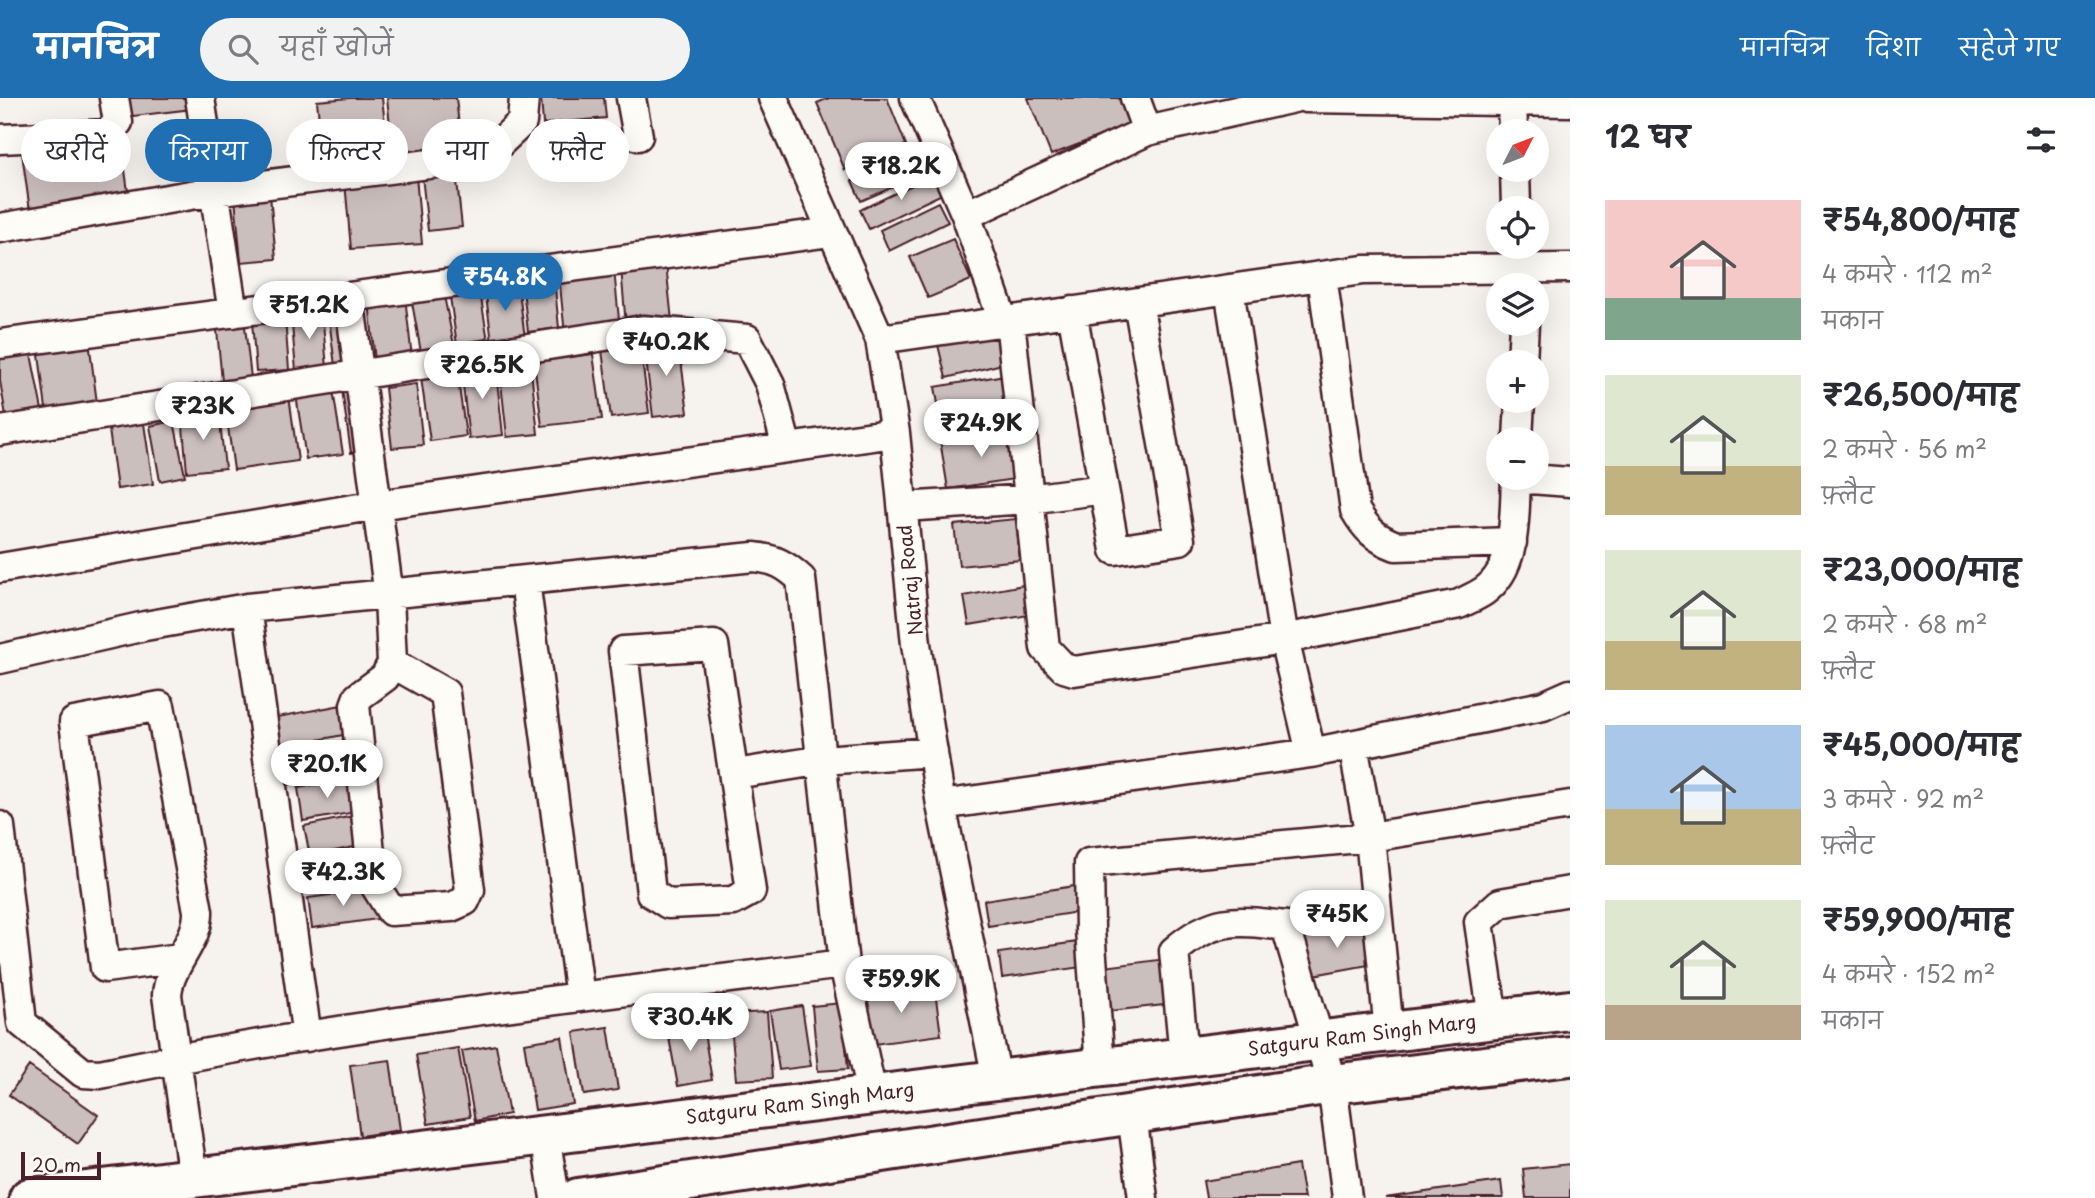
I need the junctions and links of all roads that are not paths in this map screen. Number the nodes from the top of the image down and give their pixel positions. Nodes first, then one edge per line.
1 (114, 98) edge
2 (200, 98) edge
3 (524, 98) edge
4 (631, 98) edge
5 (773, 98) edge
6 (915, 98) edge
7 (1135, 98) edge
8 (1294, 98) edge
9 (1306, 98) edge
10 (1512, 99) edge
11 (1570, 102) edge
12 (1221, 106) edge
13 (1513, 119) edge
14 (1147, 131) junction
15 (638, 136) dead end
16 (0, 139) edge
17 (214, 191) junction
18 (966, 215) junction
19 (0, 228) edge
20 (831, 232) junction
21 (1525, 267) edge
22 (1570, 268) edge
23 (1322, 276) junction
24 (1229, 289) junction
25 (349, 297) junction
26 (1138, 302) junction
27 (1072, 312) junction
28 (233, 313) junction
29 (1006, 321) junction
30 (880, 339) junction
31 (0, 344) edge
32 (359, 375) junction
33 (0, 431) edge
34 (895, 433) junction
35 (787, 448) junction
36 (1549, 480) edge
37 (1570, 482) edge
38 (1104, 489) junction
39 (1515, 490) edge
40 (1029, 499) junction
41 (377, 505) junction
42 (903, 507) junction
43 (1512, 542) junction
44 (0, 568) edge
45 (525, 581) junction
46 (388, 596) junction
47 (247, 608) junction
48 (1284, 639) junction
49 (0, 659) edge
50 (392, 663) junction
51 (1570, 694) edge
52 (1353, 745) junction
53 (933, 752) junction
54 (1311, 754) junction
55 (823, 760) junction
56 (734, 774) junction
57 (941, 805) junction
58 (1570, 805) edge
59 (0, 826) edge
60 (1370, 837) junction
61 (1570, 891) edge
62 (180, 958) junction
63 (844, 964) junction
64 (580, 997) junction
65 (1570, 1010) edge
66 (1493, 1019) junction
67 (11, 1024) edge
68 (1389, 1032) junction
69 (307, 1037) junction
70 (1321, 1039) junction
71 (1184, 1056) junction
72 (1570, 1056) edge
73 (175, 1058) junction
74 (1100, 1067) junction
75 (997, 1079) junction
76 (1332, 1084) junction
77 (872, 1094) junction
78 (1132, 1115) junction
79 (545, 1135) junction
80 (193, 1178) junction
81 (29, 1198) edge
82 (555, 1198) edge
83 (578, 1198) edge
84 (1143, 1198) edge
85 (1347, 1198) edge

1 - 16 street
2 - 17 street
3 - 17 street
4 - 15 street
5 - 20 street, Natraj Road
6 - 18 street
7 - 14 street
8 - 12 street
9 - 10 street
10 - 11 street
10 - 13 street
12 - 14 street
14 - 18 street
17 - 19 street
17 - 28 street
18 - 29 street
20 - 25 street
20 - 30 street, Natraj Road
21 - 22 street
21 - 23 street
23 - 24 street
23 - 43 street
24 - 26 street
24 - 48 street
25 - 28 street
25 - 32 street
26 - 27 street
26 - 38 street
27 - 29 street
27 - 38 street
28 - 31 street
29 - 30 street
29 - 40 street
30 - 34 street, Natraj Road
32 - 33 street
32 - 35 street
32 - 41 street
34 - 35 street
34 - 42 street, Natraj Road
35 - 41 street
36 - 37 street
38 - 40 street
39 - 43 street
40 - 42 street
40 - 48 street
41 - 44 street
41 - 46 street
42 - 53 street, Natraj Road
43 - 48 street
45 - 46 street
45 - 55 street
45 - 64 street
46 - 47 street
46 - 50 street
47 - 49 street
47 - 69 street
48 - 54 street
50 - 50 street
51 - 52 street
52 - 54 street
52 - 60 street
53 - 55 street
53 - 57 street, Natraj Road
54 - 57 street
55 - 56 street
55 - 63 street
56 - 56 street
57 - 75 street, Natraj Road
58 - 60 street
59 - 67 street
60 - 68 street
60 - 74 street
61 - 66 street
62 - 62 street
62 - 73 street
63 - 64 street
63 - 77 street
64 - 69 street
65 - 66 main road, Satguru Ram Singh Marg
66 - 68 main road, Satguru Ram Singh Marg
67 - 73 street
68 - 70 main road, Satguru Ram Singh Marg
69 - 73 street
70 - 71 main road, Satguru Ram Singh Marg
70 - 71 street
70 - 76 street
71 - 74 main road, Satguru Ram Singh Marg
72 - 76 main road
73 - 80 street
74 - 75 main road, Satguru Ram Singh Marg
75 - 77 main road, Satguru Ram Singh Marg
76 - 78 main road
76 - 85 street
77 - 79 main road, Satguru Ram Singh Marg
78 - 83 main road
78 - 84 street
79 - 80 main road, Satguru Ram Singh Marg
79 - 82 street
80 - 81 main road, Satguru Ram Singh Marg

